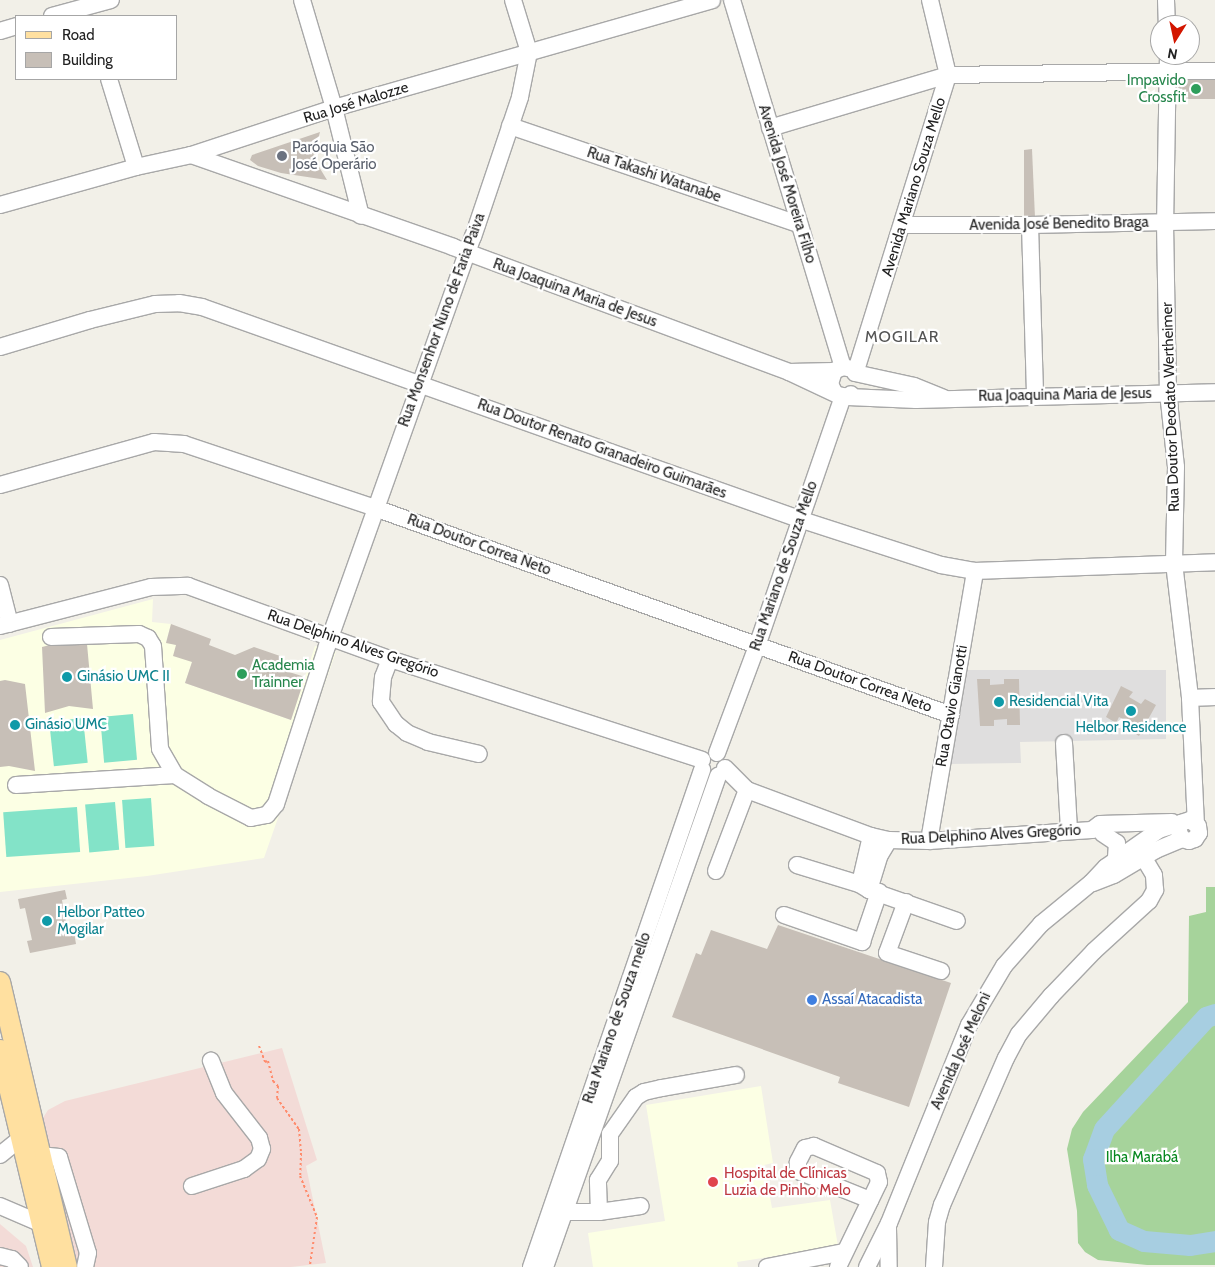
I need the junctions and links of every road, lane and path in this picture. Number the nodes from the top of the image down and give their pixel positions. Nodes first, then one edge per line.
1 (111, 0) edge
2 (302, 0) edge
3 (513, 0) edge
4 (712, 0) edge
5 (732, 0) edge
6 (930, 0) edge
7 (1166, 0) edge
8 (86, 8) edge
9 (56, 15) edge
10 (1167, 15) edge
11 (15, 26) edge
12 (0, 31) edge
13 (529, 52) junction
14 (1150, 64) edge
15 (1169, 65) edge
16 (1180, 65) edge
17 (1215, 71) edge
18 (948, 76) junction
19 (109, 80) edge
20 (334, 108) junction
21 (510, 126) junction
22 (770, 128) junction
23 (191, 155) junction
24 (136, 167) junction
25 (0, 205) edge
26 (361, 216) junction
27 (1215, 221) edge
28 (1164, 223) junction
29 (798, 224) junction
30 (902, 225) junction
31 (1030, 226) junction
32 (466, 253) junction
33 (0, 347) edge
34 (844, 370) junction
35 (789, 372) junction
36 (420, 384) junction
37 (1168, 392) junction
38 (1215, 392) edge
39 (842, 395) junction
40 (1035, 397) junction
41 (944, 398) junction
42 (0, 486) edge
43 (375, 508) junction
44 (799, 520) junction
45 (1215, 562) edge
46 (1174, 563) junction
47 (975, 571) junction
48 (0, 585) edge
49 (5, 625) edge
50 (51, 637) dead end
51 (330, 638) junction
52 (757, 646) junction
53 (390, 659) junction
54 (1215, 697) edge
55 (1190, 698) junction
56 (951, 715) junction
57 (724, 736) joint
58 (1064, 742) dead end
59 (479, 754) dead end
60 (702, 765) junction
61 (720, 766) junction
62 (175, 775) junction
63 (16, 785) dead end
64 (747, 790) junction
65 (1192, 827) edge
66 (1069, 832) junction
67 (1097, 832) junction
68 (871, 836) junction
69 (889, 840) junction
70 (929, 841) junction
71 (1148, 849) junction
72 (1116, 859) junction
73 (797, 865) dead end
74 (716, 871) dead end
75 (1091, 884) junction
76 (869, 888) junction
77 (906, 902) junction
78 (784, 915) dead end
79 (957, 921) dead end
80 (941, 971) dead end
81 (0, 982) edge
82 (260, 1046) dead end
83 (0, 1050) edge
84 (211, 1061) dead end
85 (736, 1074) dead end
86 (608, 1088) junction
87 (631, 1104) junction
88 (22, 1137) junction
89 (0, 1155) edge
90 (40, 1155) junction
91 (192, 1186) dead end
92 (870, 1200) junction
93 (0, 1206) edge
94 (641, 1206) dead end
95 (564, 1212) junction
96 (599, 1212) junction
97 (889, 1223) junction
98 (42, 1224) junction
99 (0, 1256) edge
100 (841, 1260) edge
101 (310, 1265) dead end
102 (20, 1267) edge
103 (52, 1267) edge
104 (67, 1267) edge
105 (84, 1267) edge
106 (531, 1267) edge
107 (545, 1267) edge
108 (767, 1267) edge
109 (867, 1267) edge
110 (889, 1267) edge
111 (934, 1267) edge

1 - 8 street
2 - 20 street
3 - 13 street, Rua Monsenhor Nuno de Faria Paiva
4 - 13 street, Rua José Malozze
5 - 22 street, Avenida José Moreira Filho
6 - 18 street
7 - 10 street
8 - 9 street
11 - 12 street
13 - 20 street, Rua José Malozze
13 - 21 street, Rua Monsenhor Nuno de Faria Paiva
14 - 18 street
15 - 28 street, Rua Doutor Deodato Wertheimer
16 - 17 street
18 - 22 street
18 - 30 street, Avenida Mariano Souza Mello
19 - 24 street
20 - 23 street, Rua José Malozze
20 - 26 street
21 - 29 street, Rua Takashi Watanabe
21 - 32 street, Rua Monsenhor Nuno de Faria Paiva
22 - 29 street, Avenida José Moreira Filho
23 - 24 street, Rua José Malozze
23 - 26 street, Rua Joaquina Maria de Jesus
24 - 25 street, Rua José Malozze
26 - 32 street, Rua Joaquina Maria de Jesus
27 - 28 street, Avenida José Benedito Braga
28 - 31 street, Avenida José Benedito Braga
28 - 37 street, Rua Doutor Deodato Wertheimer
29 - 34 street, Avenida José Moreira Filho
30 - 31 street, Avenida José Benedito Braga
30 - 34 street, Avenida Mariano Souza Mello
31 - 40 street
32 - 35 street, Rua Joaquina Maria de Jesus
32 - 36 street, Rua Monsenhor Nuno de Faria Paiva
33 - 36 street, Rua Doutor Renato Granadeiro Guimarães
34 - 35 street, Rua Joaquina Maria de Jesus
34 - 39 street
34 - 39 street, Rua Mariano de Souza Mello
34 - 41 street, Rua Joaquina Maria de Jesus
35 - 39 street, Rua Joaquina Maria de Jesus
36 - 43 street, Rua Monsenhor Nuno de Faria Paiva
36 - 44 street, Rua Doutor Renato Granadeiro Guimarães
37 - 38 street, Rua Joaquina Maria de Jesus
37 - 40 street, Rua Joaquina Maria de Jesus
37 - 46 street, Rua Doutor Deodato Wertheimer
39 - 41 street, Rua Joaquina Maria de Jesus
39 - 44 street, Rua Mariano de Souza Mello
40 - 41 street, Rua Joaquina Maria de Jesus
42 - 43 street, Rua Doutor Correa Neto
43 - 51 street, Rua Monsenhor Nuno de Faria Paiva
43 - 52 street, Rua Doutor Correa Neto
44 - 47 street, Rua Doutor Renato Granadeiro Guimarães
44 - 52 street, Rua Mariano de Souza Mello
45 - 46 street, Rua Doutor Renato Granadeiro Guimarães
46 - 47 street, Rua Doutor Renato Granadeiro Guimarães
46 - 55 street, Rua Doutor Deodato Wertheimer
47 - 56 street, Rua Otavio Gianotti
48 - 49 street
49 - 51 street, Rua Delphino Alves Gregório
50 - 62 street
51 - 53 street, Rua Delphino Alves Gregório
51 - 62 street, Rua Monsenhor Nuno de Faria Paiva
52 - 56 street, Rua Doutor Correa Neto
52 - 57 street, Rua Mariano de Souza Mello
53 - 59 street
53 - 60 street, Rua Delphino Alves Gregório
54 - 55 street
55 - 65 street, Rua Doutor Deodato Wertheimer
56 - 70 street, Rua Otavio Gianotti
57 - 61 street, Rua Mariano de Souza mello
58 - 66 street
60 - 61 street, Rua Delphino Alves Gregório
60 - 61 street
60 - 106 street, Rua Mariano de Souza mello
61 - 64 street, Rua Delphino Alves Gregório
61 - 86 street, Rua Mariano de Souza mello
62 - 63 street
64 - 68 street, Rua Delphino Alves Gregório
64 - 74 street
65 - 67 street, Rua Delphino Alves Gregório
65 - 71 street
66 - 67 street, Rua Delphino Alves Gregório
66 - 70 street, Rua Delphino Alves Gregório
67 - 71 street
67 - 72 street
68 - 69 street, Rua Delphino Alves Gregório
68 - 76 street
69 - 70 street, Rua Delphino Alves Gregório
69 - 76 street
71 - 72 street
71 - 75 street
71 - 111 street
72 - 75 street
73 - 76 street
75 - 97 street, Avenida José Meloni
76 - 77 street
76 - 78 street
77 - 79 street
77 - 80 street
81 - 90 main road
82 - 101 path
83 - 88 main road
84 - 91 street
85 - 87 street
86 - 87 street
86 - 95 street, Rua Mariano de Souza mello
87 - 96 street
88 - 89 street
88 - 98 main road
90 - 104 main road
90 - 105 street
92 - 92 street
92 - 100 street
93 - 98 street
94 - 96 street
95 - 96 street
95 - 107 street, Rua Mariano de Souza mello
97 - 109 street, Avenida José Meloni
97 - 110 street, Avenida José Meloni
98 - 103 main road
99 - 102 street
100 - 108 street

